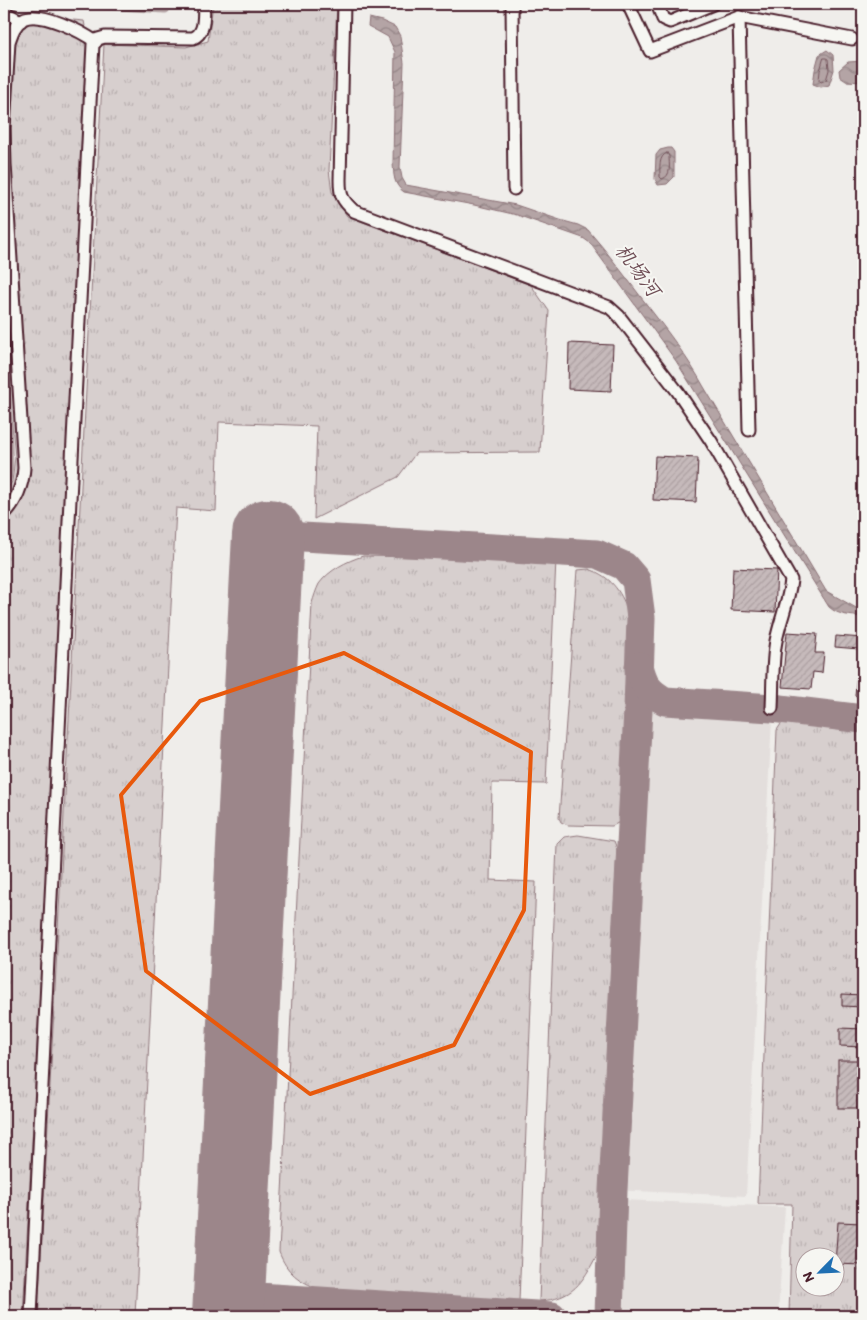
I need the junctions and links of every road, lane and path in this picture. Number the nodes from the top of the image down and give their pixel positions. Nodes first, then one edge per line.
1 (204, 4) edge
2 (344, 4) edge
3 (512, 4) edge
4 (628, 4) edge
5 (657, 4) edge
6 (713, 4) edge
7 (11, 16) edge
8 (739, 17) junction
9 (852, 39) dead end
10 (96, 42) junction
11 (514, 189) dead end
12 (748, 430) dead end
13 (4, 514) edge
14 (772, 708) dead end
15 (31, 1316) edge

1 - 10 street
2 - 14 street
3 - 11 street
4 - 8 street
5 - 6 street
7 - 10 street
7 - 13 street
8 - 9 street
8 - 12 street
10 - 15 street

